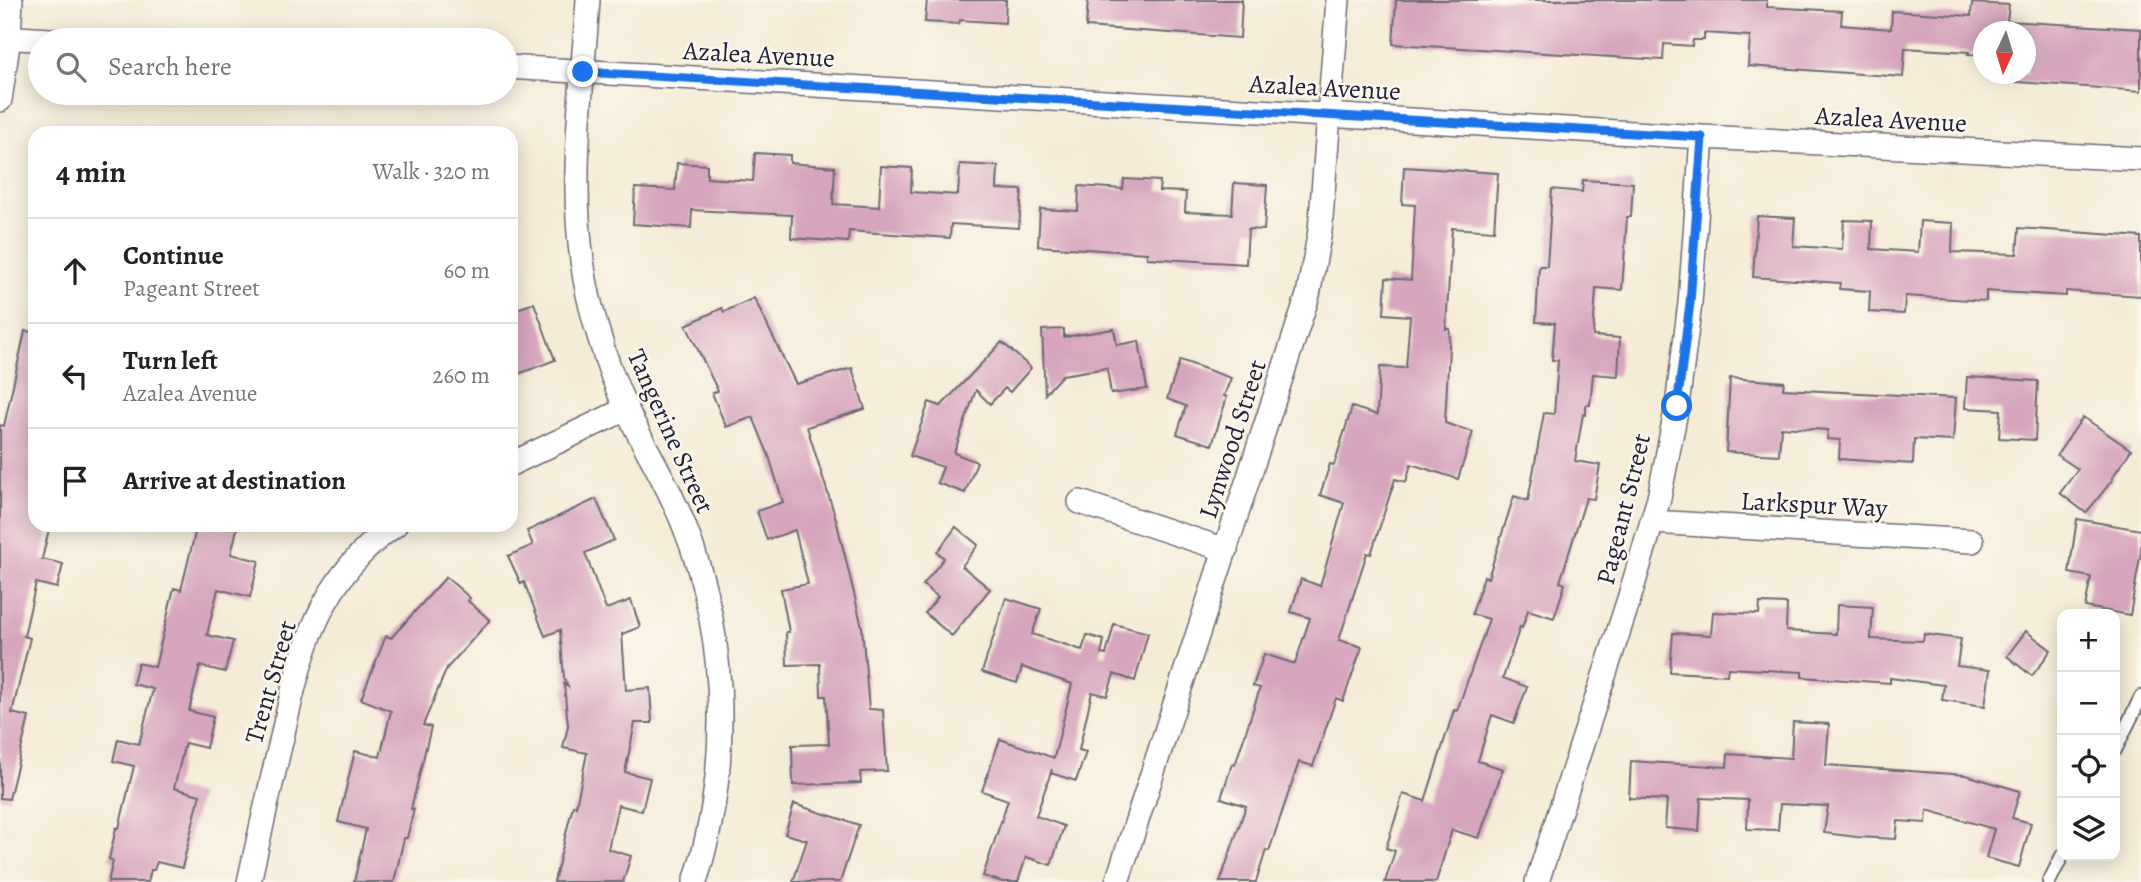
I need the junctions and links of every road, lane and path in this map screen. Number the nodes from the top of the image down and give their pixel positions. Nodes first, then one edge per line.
1 (10, 0) edge
2 (588, 0) edge
3 (1338, 0) edge
4 (5, 38) edge
5 (28, 39) edge
6 (518, 68) edge
7 (583, 72) junction
8 (0, 100) edge
9 (1329, 116) junction
10 (1702, 137) junction
11 (2141, 159) edge
12 (626, 409) junction
13 (518, 461) edge
14 (1080, 502) dead end
15 (1652, 522) junction
16 (385, 532) edge
17 (1972, 541) dead end
18 (1226, 550) junction
19 (2141, 697) edge
20 (2120, 740) edge
21 (2060, 861) edge
22 (249, 882) edge
23 (695, 882) edge
24 (1117, 882) edge
25 (1537, 882) edge
26 (2049, 882) edge

1 - 4 street
2 - 7 street, Tangerine Street
3 - 9 street, Lynwood Street
4 - 5 street
4 - 8 street
6 - 7 street, Azalea Avenue
7 - 9 street, Azalea Avenue
7 - 12 street, Tangerine Street
9 - 10 street, Azalea Avenue
9 - 18 street, Lynwood Street
10 - 11 street, Azalea Avenue
10 - 15 street, Pageant Street
12 - 13 street
12 - 23 street, Tangerine Street
14 - 18 street
15 - 17 street, Larkspur Way
15 - 25 street, Pageant Street
16 - 22 street, Trent Street
18 - 24 street, Lynwood Street
19 - 20 lane
21 - 26 lane

